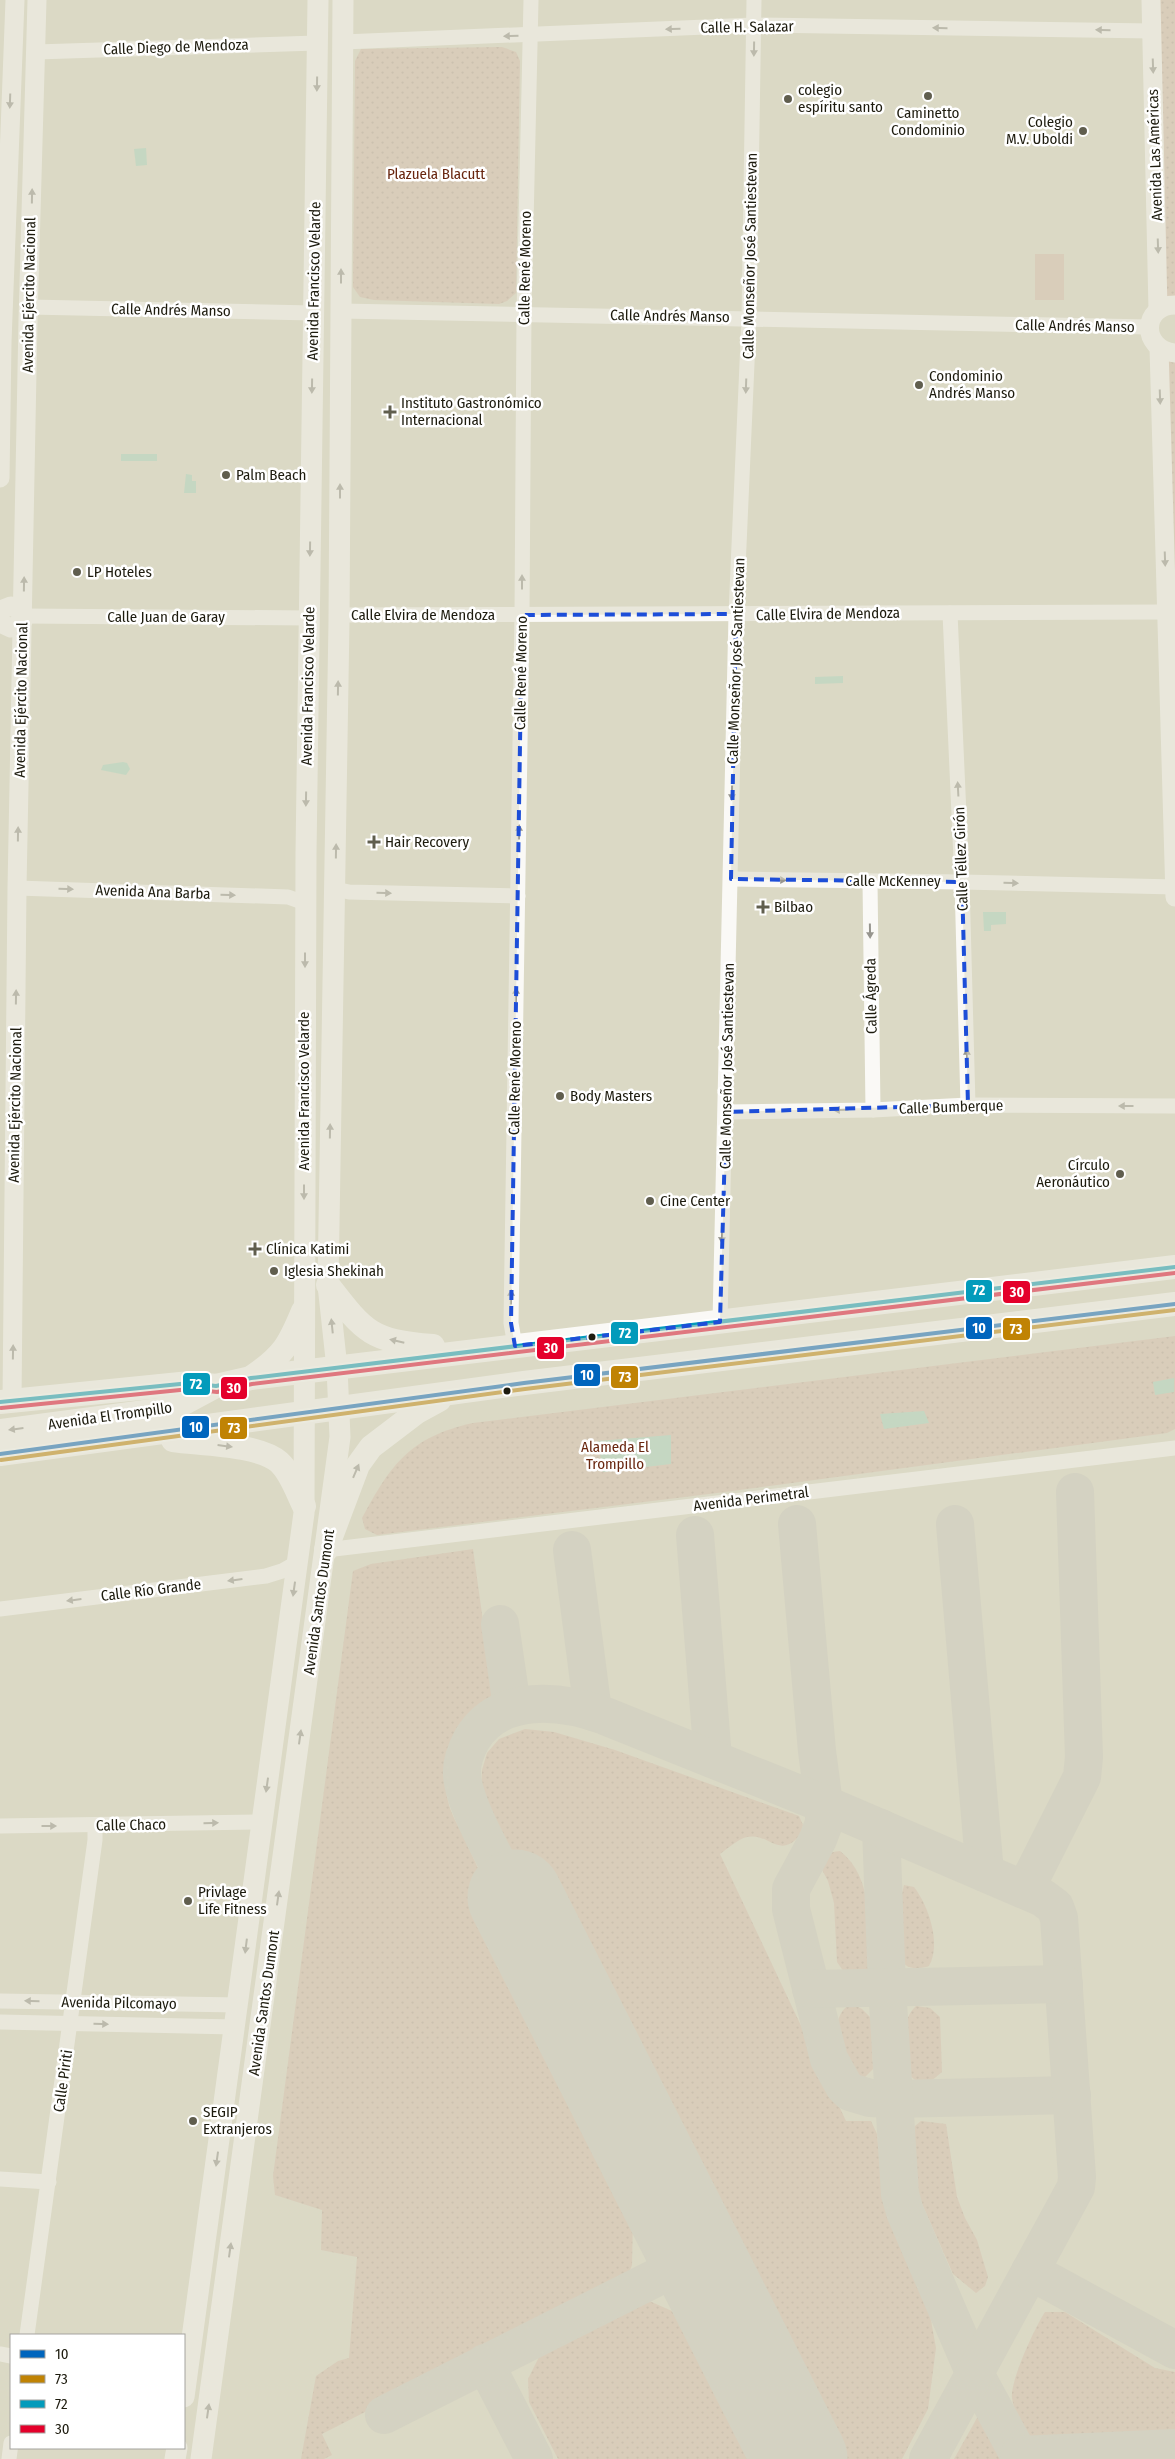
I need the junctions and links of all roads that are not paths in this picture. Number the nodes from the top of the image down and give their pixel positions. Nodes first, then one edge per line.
1 (14, 0) edge
2 (37, 0) edge
3 (318, 0) edge
4 (343, 0) edge
5 (531, 0) edge
6 (754, 0) edge
7 (1150, 0) edge
8 (754, 25) junction
9 (1152, 31) junction
10 (531, 35) junction
11 (13, 38) junction
12 (343, 41) junction
13 (317, 43) junction
14 (36, 51) junction
15 (12, 61) junction
16 (1167, 308) edge
17 (3, 309) edge
18 (28, 309) junction
19 (341, 312) junction
20 (313, 313) junction
21 (524, 314) junction
22 (749, 318) junction
23 (1149, 327) junction
24 (1167, 350) edge
25 (0, 478) edge
26 (0, 610) edge
27 (950, 612) junction
28 (1167, 612) junction
29 (736, 614) junction
30 (522, 615) junction
31 (23, 616) junction
32 (339, 616) junction
33 (309, 619) junction
34 (0, 623) edge
35 (1174, 785) edge
36 (306, 854) junction
37 (731, 879) junction
38 (870, 882) junction
39 (962, 882) junction
40 (1174, 887) edge
41 (8, 888) edge
42 (336, 889) junction
43 (518, 896) junction
44 (1175, 897) edge
45 (305, 907) junction
46 (333, 948) junction
47 (968, 1105) junction
48 (1175, 1106) edge
49 (873, 1110) junction
50 (726, 1112) junction
51 (1175, 1267) edge
52 (328, 1285) junction
53 (1175, 1304) edge
54 (303, 1311) junction
55 (720, 1322) junction
56 (515, 1346) junction
57 (480, 1350) junction
58 (337, 1368) junction
59 (305, 1372) junction
60 (251, 1378) junction
61 (216, 1386) junction
62 (452, 1393) junction
63 (6, 1401) edge
64 (339, 1409) junction
65 (304, 1414) junction
66 (0, 1431) edge
67 (142, 1436) junction
68 (1175, 1448) edge
69 (0, 1454) edge
70 (304, 1506) junction
71 (326, 1550) junction
72 (298, 1562) junction
73 (0, 1609) edge
74 (262, 1822) junction
75 (0, 1826) edge
76 (95, 1826) junction
77 (0, 2001) edge
78 (73, 2002) junction
79 (238, 2006) junction
80 (0, 2022) edge
81 (71, 2023) junction
82 (235, 2026) junction
83 (0, 2179) edge
84 (49, 2182) junction
85 (27, 2334) edge
86 (185, 2390) edge
87 (201, 2459) edge

1 - 11 street, Avenida Ejército Nacional
2 - 14 street, Avenida Ejército Nacional
3 - 13 main road, Avenida Francisco Velarde
4 - 12 main road, Avenida Francisco Velarde
5 - 10 street, Calle René Moreno
6 - 8 street, Calle Monseñor José Santiestevan
7 - 9 street, Avenida Las Américas
9 -> 8 street, Calle H. Salazar
8 -> 10 street, Calle H. Salazar
8 -> 22 street, Calle Monseñor José Santiestevan
9 -> 16 street, Avenida Las Américas
10 -> 12 street, Calle H. Salazar
10 - 21 street, Calle René Moreno
11 - 14 street
11 - 15 street, Avenida Ejército Nacional
12 - 13 main road
19 -> 12 main road, Avenida Francisco Velarde
13 - 14 street, Calle Diego de Mendoza
13 -> 20 main road, Avenida Francisco Velarde
14 - 15 street
18 -> 14 street, Avenida Ejército Nacional
15 -> 17 street, Avenida Ejército Nacional
16 - 23 street
17 - 18 street
17 - 25 street, Avenida Ejército Nacional
18 - 20 street, Calle Andrés Manso
31 -> 18 street, Avenida Ejército Nacional
19 - 20 main road
19 - 21 street, Calle Andrés Manso
32 -> 19 main road, Avenida Francisco Velarde
20 -> 33 main road, Avenida Francisco Velarde
21 - 22 street, Calle Andrés Manso
30 -> 21 street, Calle René Moreno
22 - 23 street, Calle Andrés Manso
22 -> 29 street, Calle Monseñor José Santiestevan
23 - 24 street
24 -> 28 street
26 - 31 street
27 - 28 street, Calle Elvira de Mendoza
27 - 29 street, Calle Elvira de Mendoza
39 -> 27 street, Calle Téllez Girón
28 - 35 street
29 - 30 street, Calle Elvira de Mendoza
29 -> 37 street, Calle Monseñor José Santiestevan
30 - 32 street, Calle Elvira de Mendoza
43 -> 30 street, Calle René Moreno
31 - 33 street, Calle Juan de Garay
31 - 34 street
41 -> 31 street, Avenida Ejército Nacional
32 - 33 main road
42 -> 32 main road, Avenida Francisco Velarde
33 -> 36 main road, Avenida Francisco Velarde
35 - 40 street
36 - 42 main road
36 - 45 main road, Avenida Francisco Velarde
37 -> 38 street, Calle McKenney
37 - 50 street, Calle Monseñor José Santiestevan
38 - 39 street, Calle McKenney
38 -> 49 street, Calle Ágreda
39 -> 40 street, Calle McKenney
47 -> 39 street, Calle Téllez Girón
40 - 44 street
41 -> 45 street, Avenida Ana Barba
63 -> 41 street, Avenida Ejército Nacional
42 -> 43 street
42 - 46 main road, Avenida Francisco Velarde
56 -> 43 street, Calle René Moreno
45 - 46 main road
45 -> 54 main road, Avenida Francisco Velarde
52 -> 46 main road, Avenida Francisco Velarde
48 -> 47 street, Calle Bumberque
47 - 49 street, Calle Bumberque
49 -> 50 street, Calle Bumberque
50 -> 55 street, Calle Monseñor José Santiestevan
51 - 55 main road, Avenida El Trompillo
57 -> 52 main road
58 -> 52 main road, Avenida Francisco Velarde
53 - 62 main road, Avenida El Trompillo
54 - 59 main road, Avenida Francisco Velarde
54 - 60 main road
55 - 56 main road, Avenida El Trompillo
56 - 57 main road, Avenida El Trompillo
57 - 58 main road, Avenida El Trompillo
58 - 59 main road, Avenida El Trompillo
58 - 64 main road, Avenida Santos Dumont
59 - 60 main road, Avenida El Trompillo
59 - 65 main road, Avenida Santos Dumont
60 - 61 main road, Avenida El Trompillo
61 - 63 main road, Avenida El Trompillo
61 -> 66 main road, Avenida El Trompillo
62 - 64 main road, Avenida El Trompillo
71 -> 62 main road
64 - 65 main road, Avenida El Trompillo
64 - 71 main road, Avenida Santos Dumont
65 - 67 main road, Avenida El Trompillo
65 - 70 main road, Avenida Santos Dumont
67 - 69 main road, Avenida El Trompillo
67 -> 70 main road
68 - 71 street, Avenida Perimetral
70 - 72 main road, Avenida Santos Dumont
87 -> 71 main road, Avenida Santos Dumont
72 -> 73 street, Calle Río Grande
72 -> 74 main road, Avenida Santos Dumont
76 -> 74 street, Calle Chaco
74 -> 79 main road, Avenida Santos Dumont
75 -> 76 street, Calle Chaco
76 - 78 street, Calle Piriti
78 -> 77 street, Avenida Pilcomayo
78 - 79 street, Avenida Pilcomayo
78 - 81 street, Calle Piriti
79 - 82 main road, Avenida Santos Dumont
80 - 81 street, Avenida Pilcomayo
81 -> 82 street, Avenida Pilcomayo
81 - 84 street, Calle Piriti
82 -> 86 main road, Avenida Santos Dumont
83 - 84 street
84 - 85 street, Calle Piriti

